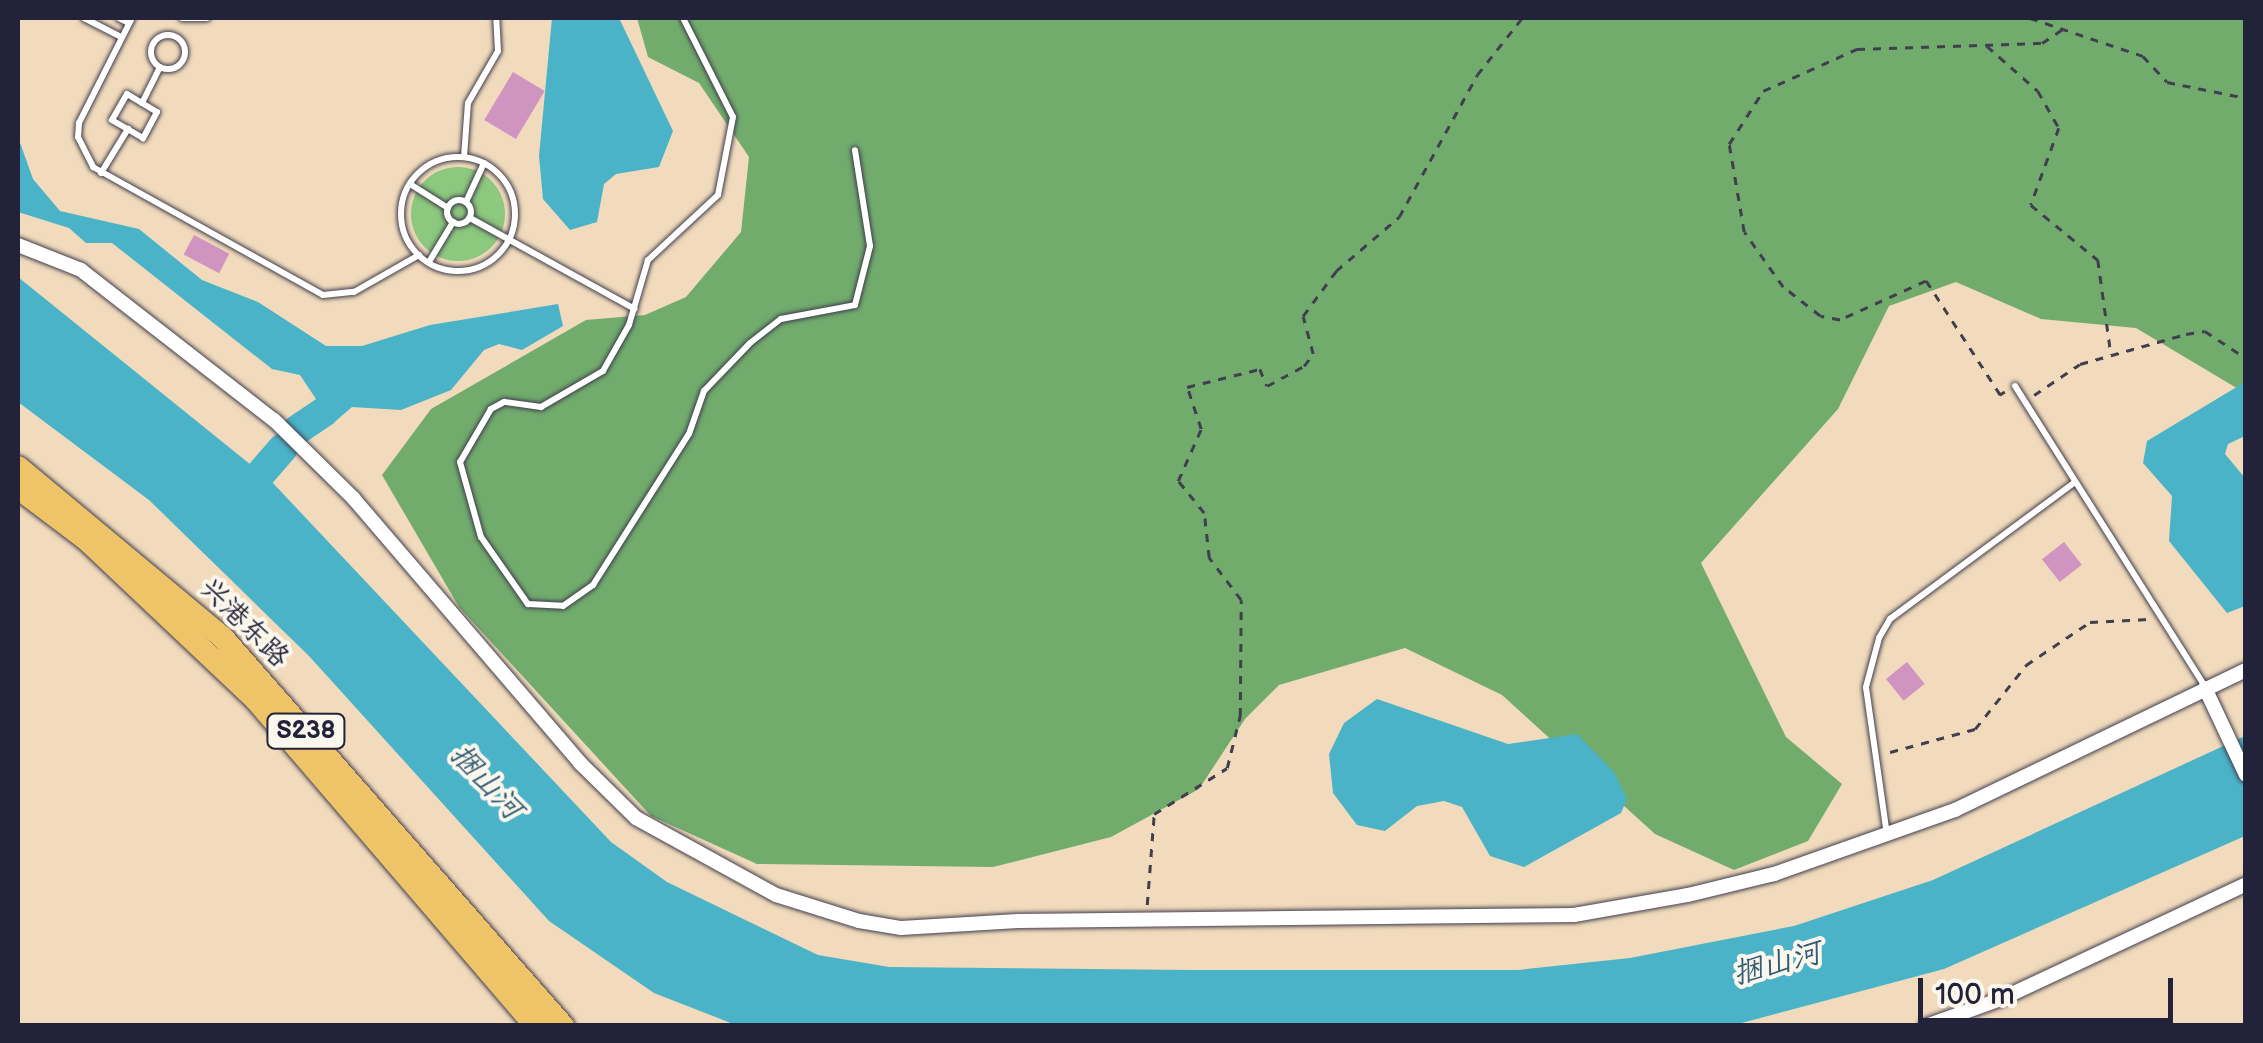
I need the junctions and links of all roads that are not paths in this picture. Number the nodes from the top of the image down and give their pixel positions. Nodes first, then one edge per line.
1 (84, 18) edge
2 (119, 18) edge
3 (207, 18) edge
4 (496, 18) edge
5 (683, 18) edge
6 (130, 20) edge
7 (183, 20) edge
8 (176, 36) junction
9 (120, 37) junction
10 (160, 67) junction
11 (142, 103) junction
12 (128, 129) junction
13 (855, 150) dead end
14 (464, 157) junction
15 (484, 163) junction
16 (102, 174) junction
17 (410, 184) junction
18 (466, 202) junction
19 (448, 208) junction
20 (470, 218) junction
21 (453, 222) junction
22 (508, 242) junction
23 (18, 244) edge
24 (419, 255) junction
25 (428, 262) junction
26 (634, 309) junction
27 (2015, 386) road end
28 (18, 467) edge
29 (2075, 482) junction
30 (18, 488) edge
31 (2246, 670) edge
32 (2206, 688) junction
33 (2246, 776) edge
34 (1887, 836) junction
35 (2246, 884) edge
36 (536, 1026) edge
37 (563, 1026) edge
38 (1926, 1026) edge

1 - 9 lane
2 - 6 lane
3 - 7 lane
4 - 14 lane
5 - 26 lane
6 - 9 lane
7 - 8 lane
8 - 10 lane
8 - 10 lane
9 - 16 lane
10 - 11 lane
11 - 12 lane
11 - 12 lane
12 - 16 lane
13 - 26 lane
14 - 15 lane
14 - 17 lane
15 - 18 lane
15 - 22 lane
16 - 24 lane
17 - 19 lane
17 - 24 lane
18 - 19 lane
18 - 20 lane
19 - 21 lane
20 - 21 lane
20 - 22 lane
21 - 25 lane
22 - 25 lane
22 - 26 lane
23 - 34 street
24 - 25 lane
27 - 29 lane
28 - 37 main road, 兴港东路 / S238
29 - 32 lane
29 - 34 lane
30 - 36 main road, 兴港东路 / S238
31 - 32 street
32 - 33 street
32 - 34 street
35 - 38 street

